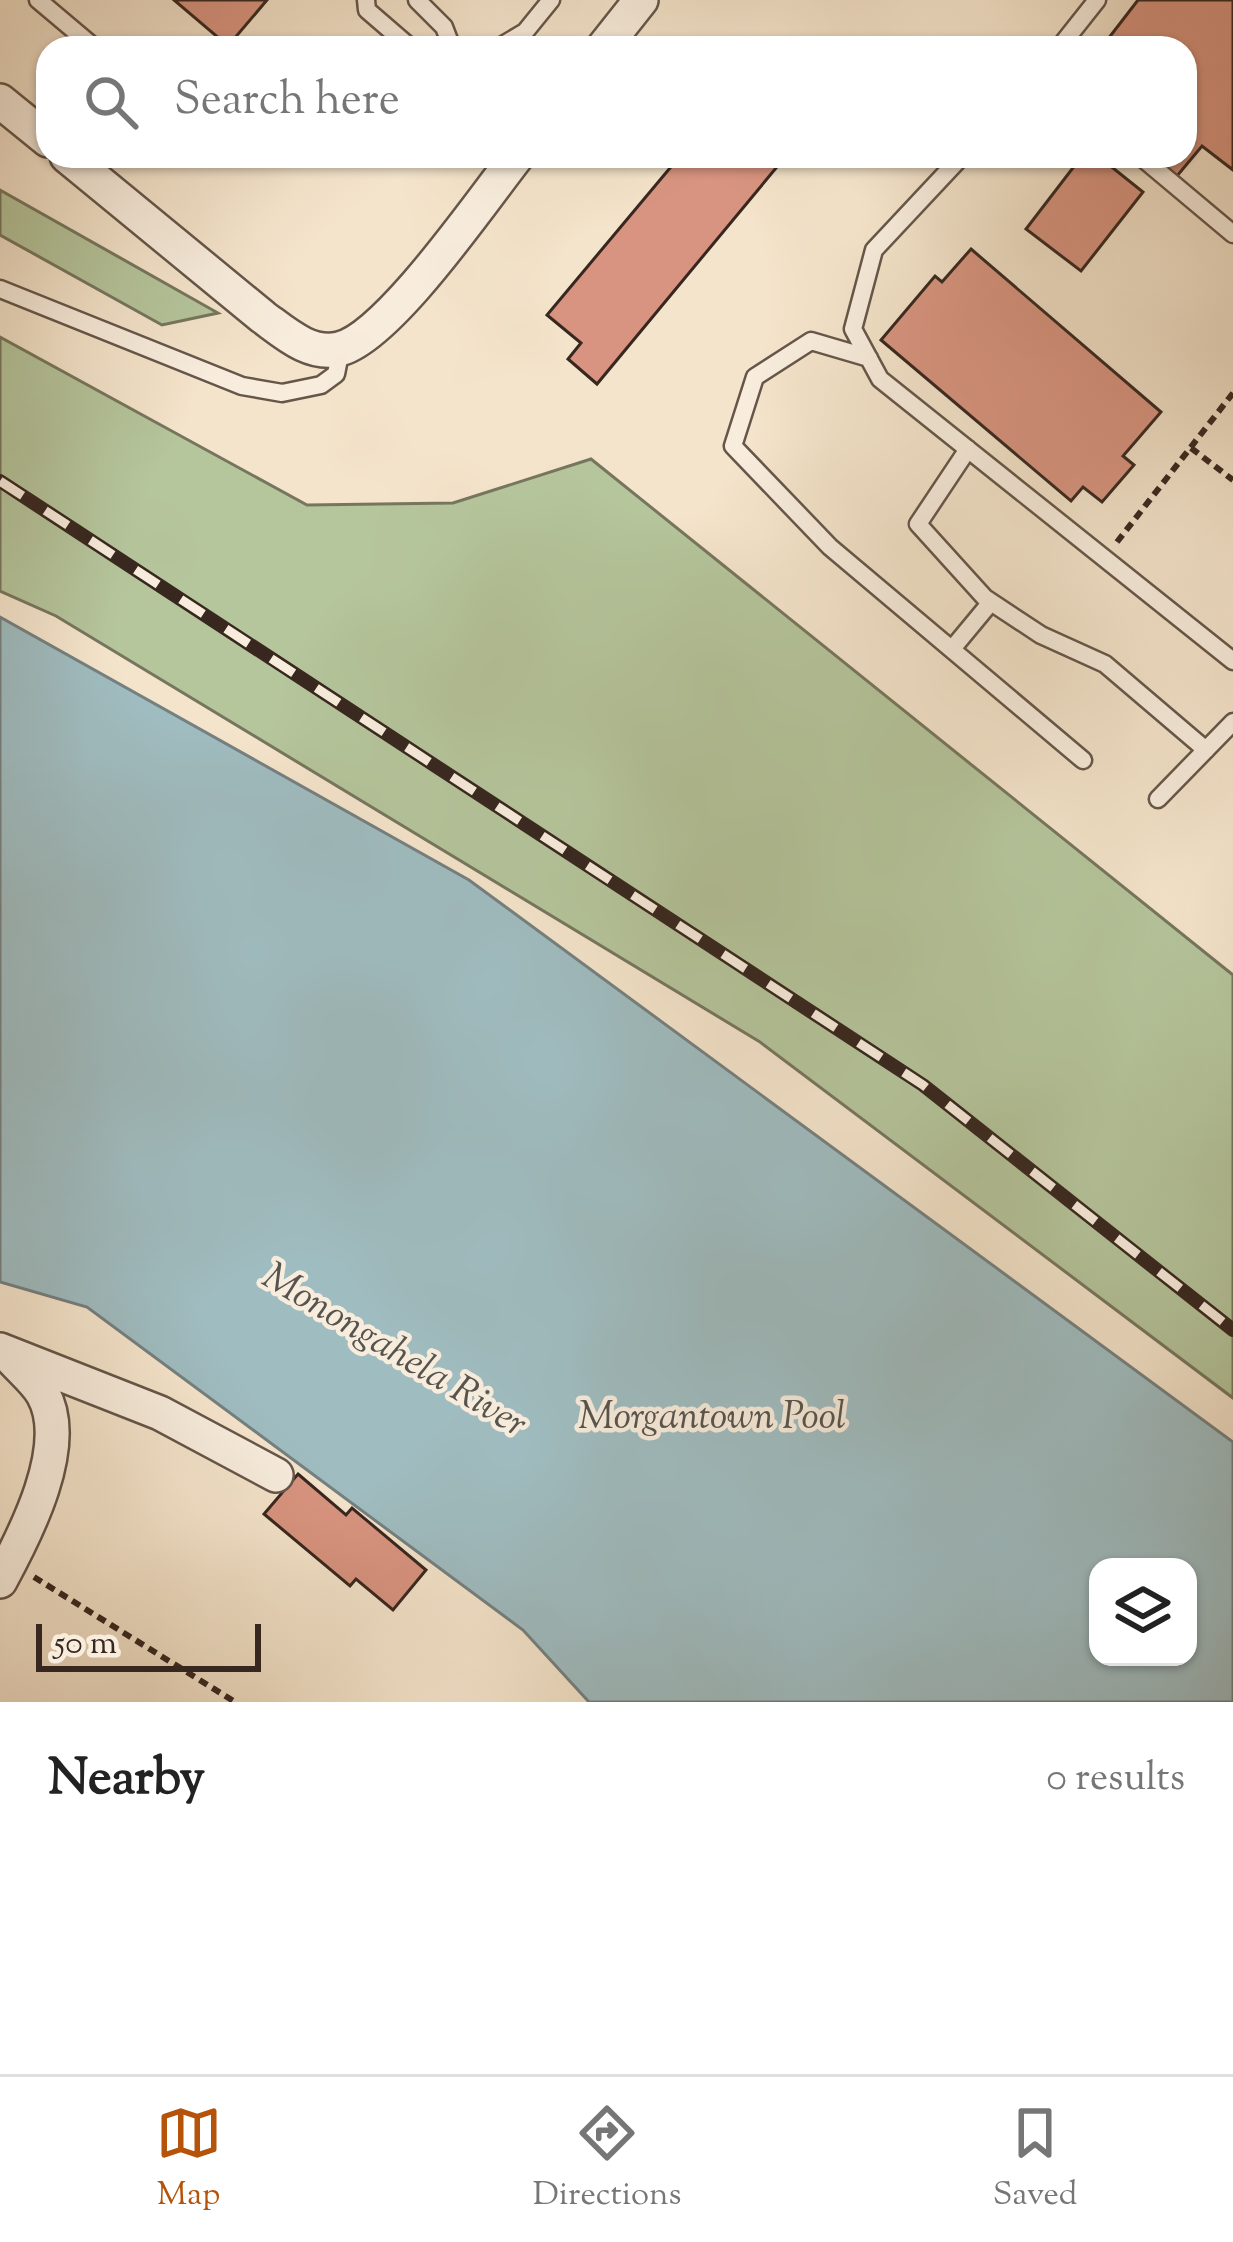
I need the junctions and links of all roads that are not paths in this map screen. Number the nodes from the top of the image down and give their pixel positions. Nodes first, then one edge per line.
1 (38, 0) edge
2 (366, 0) edge
3 (417, 0) edge
4 (551, 0) edge
5 (641, 0) edge
6 (1096, 0) edge
7 (81, 36) edge
8 (397, 36) edge
9 (447, 36) edge
10 (518, 36) edge
11 (612, 36) edge
12 (1068, 36) edge
13 (0, 101) edge
14 (36, 130) edge
15 (82, 168) edge
16 (507, 168) edge
17 (951, 168) edge
18 (1154, 168) edge
19 (1233, 234) edge
20 (0, 289) edge
21 (341, 349) junction
22 (869, 358) junction
23 (968, 449) junction
24 (991, 602) junction
25 (952, 650) junction
26 (1233, 661) edge
27 (1233, 722) edge
28 (1206, 750) junction
29 (1083, 760) dead end
30 (1158, 799) dead end
31 (4, 1351) edge
32 (276, 1475) dead end
33 (5, 1572) edge

1 - 7 lane
2 - 8 lane
3 - 9 lane
4 - 10 lane
5 - 11 street
6 - 12 lane
13 - 14 street
15 - 21 street
16 - 21 street
17 - 22 lane
18 - 19 lane
20 - 21 lane
22 - 23 lane
22 - 25 lane
23 - 24 lane
23 - 26 lane
24 - 25 lane
24 - 28 lane
25 - 29 lane
27 - 28 lane
28 - 30 lane
31 - 32 street
31 - 33 street

